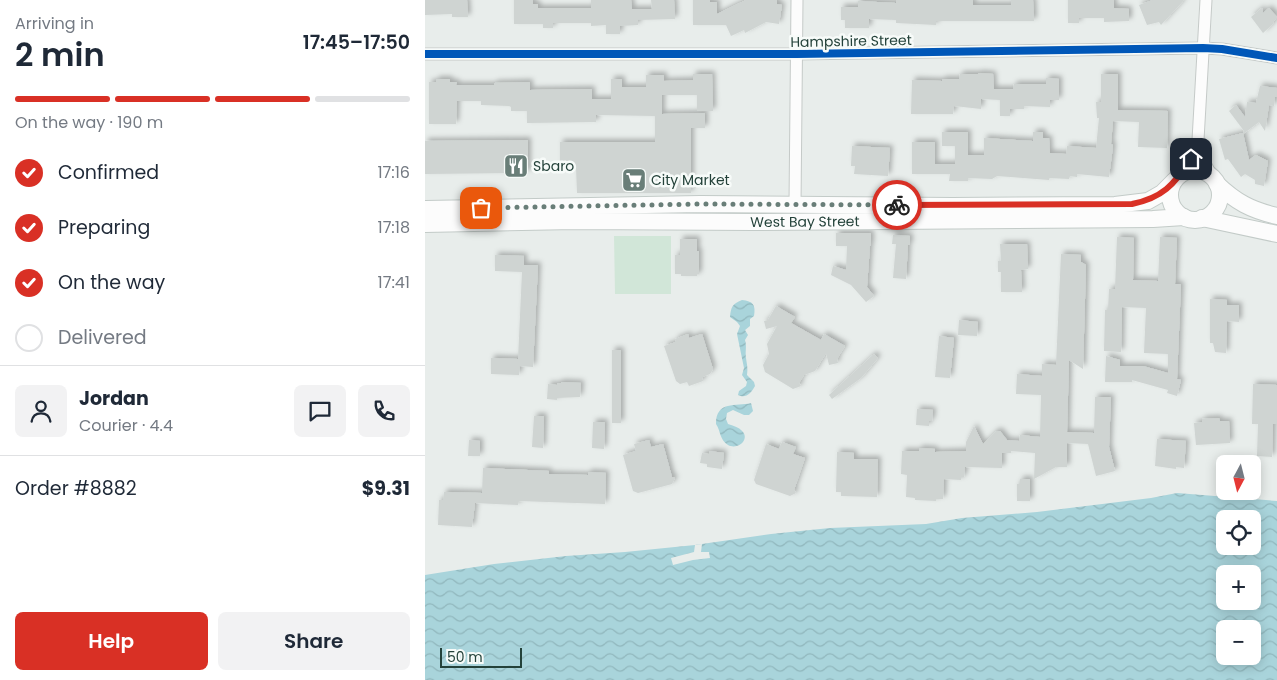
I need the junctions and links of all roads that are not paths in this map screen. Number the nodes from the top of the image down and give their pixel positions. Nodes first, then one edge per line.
1 (797, 0) edge
2 (1206, 0) edge
3 (1203, 48) junction
4 (425, 54) edge
5 (797, 54) junction
6 (1277, 58) edge
7 (1198, 140) junction
8 (1176, 178) junction
9 (1215, 181) junction
10 (795, 204) junction
11 (425, 209) edge
12 (1277, 216) edge
13 (1184, 217) junction
14 (1202, 218) junction
15 (425, 224) edge
16 (1277, 234) edge

1 - 5 street
2 - 3 street
3 - 5 street, Hampshire Street
3 - 6 street, Hampshire Street
3 - 7 street
4 - 5 street, Hampshire Street
5 - 10 street
7 - 8 street
7 - 9 street
8 - 9 main road
8 - 10 main road, West Bay Street
8 - 13 main road
9 - 12 main road
9 - 14 main road
10 - 11 main road, West Bay Street
13 - 14 main road
13 - 15 main road, West Bay Street
14 - 16 main road

